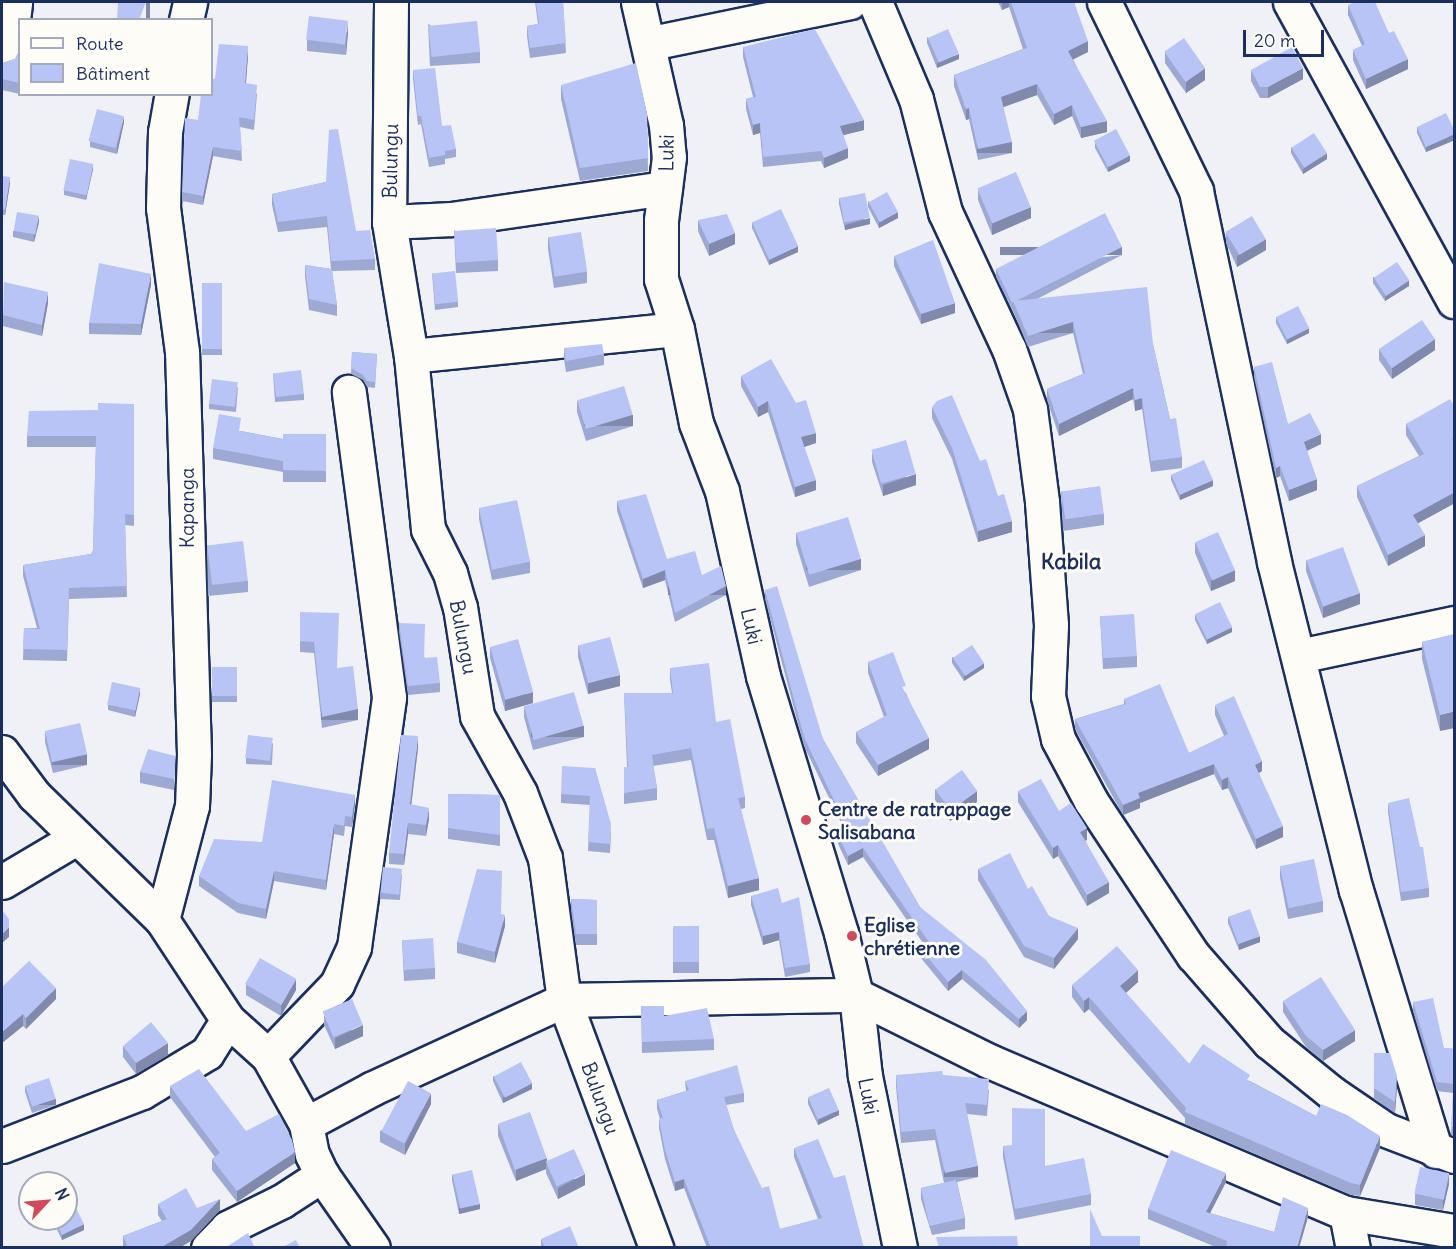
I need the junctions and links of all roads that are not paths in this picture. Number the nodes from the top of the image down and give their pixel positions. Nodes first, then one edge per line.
1 (15, 2) edge
2 (190, 2) edge
3 (391, 2) edge
4 (639, 2) edge
5 (850, 2) edge
6 (874, 2) edge
7 (1104, 2) edge
8 (1290, 2) edge
9 (186, 18) edge
10 (651, 43) junction
11 (2, 56) edge
12 (172, 96) edge
13 (665, 188) junction
14 (389, 222) junction
15 (1455, 301) edge
16 (677, 328) junction
17 (411, 356) junction
18 (349, 392) dead end
19 (1455, 623) edge
20 (1299, 656) junction
21 (2, 752) edge
22 (76, 838) junction
23 (2, 882) edge
24 (162, 920) junction
25 (856, 995) junction
26 (564, 1000) junction
27 (228, 1020) junction
28 (268, 1056) junction
29 (306, 1124) junction
30 (2, 1146) edge
31 (1445, 1153) edge
32 (322, 1174) junction
33 (1346, 1213) junction
34 (1455, 1231) edge
35 (208, 1248) edge
36 (373, 1248) edge
37 (656, 1248) edge
38 (900, 1248) edge
39 (1353, 1248) edge

1 - 11 street
2 - 9 street
3 - 14 street, Bulungu
4 - 10 street, Luki
5 - 10 street
6 - 31 street
7 - 20 street
8 - 15 street
10 - 13 street, Luki
12 - 24 street, Kapanga
13 - 14 street
13 - 16 street, Luki
14 - 17 street, Bulungu
16 - 17 street
16 - 25 street, Luki
17 - 26 street, Bulungu
18 - 28 street
19 - 20 street
20 - 31 street
21 - 22 street
22 - 23 street
22 - 24 street
24 - 27 street
25 - 26 street
25 - 33 street
25 - 38 street, Luki
26 - 29 street
26 - 37 street, Bulungu
27 - 28 street
27 - 30 street
28 - 29 street
29 - 32 street
32 - 35 street
32 - 36 street
33 - 34 street
33 - 39 street

